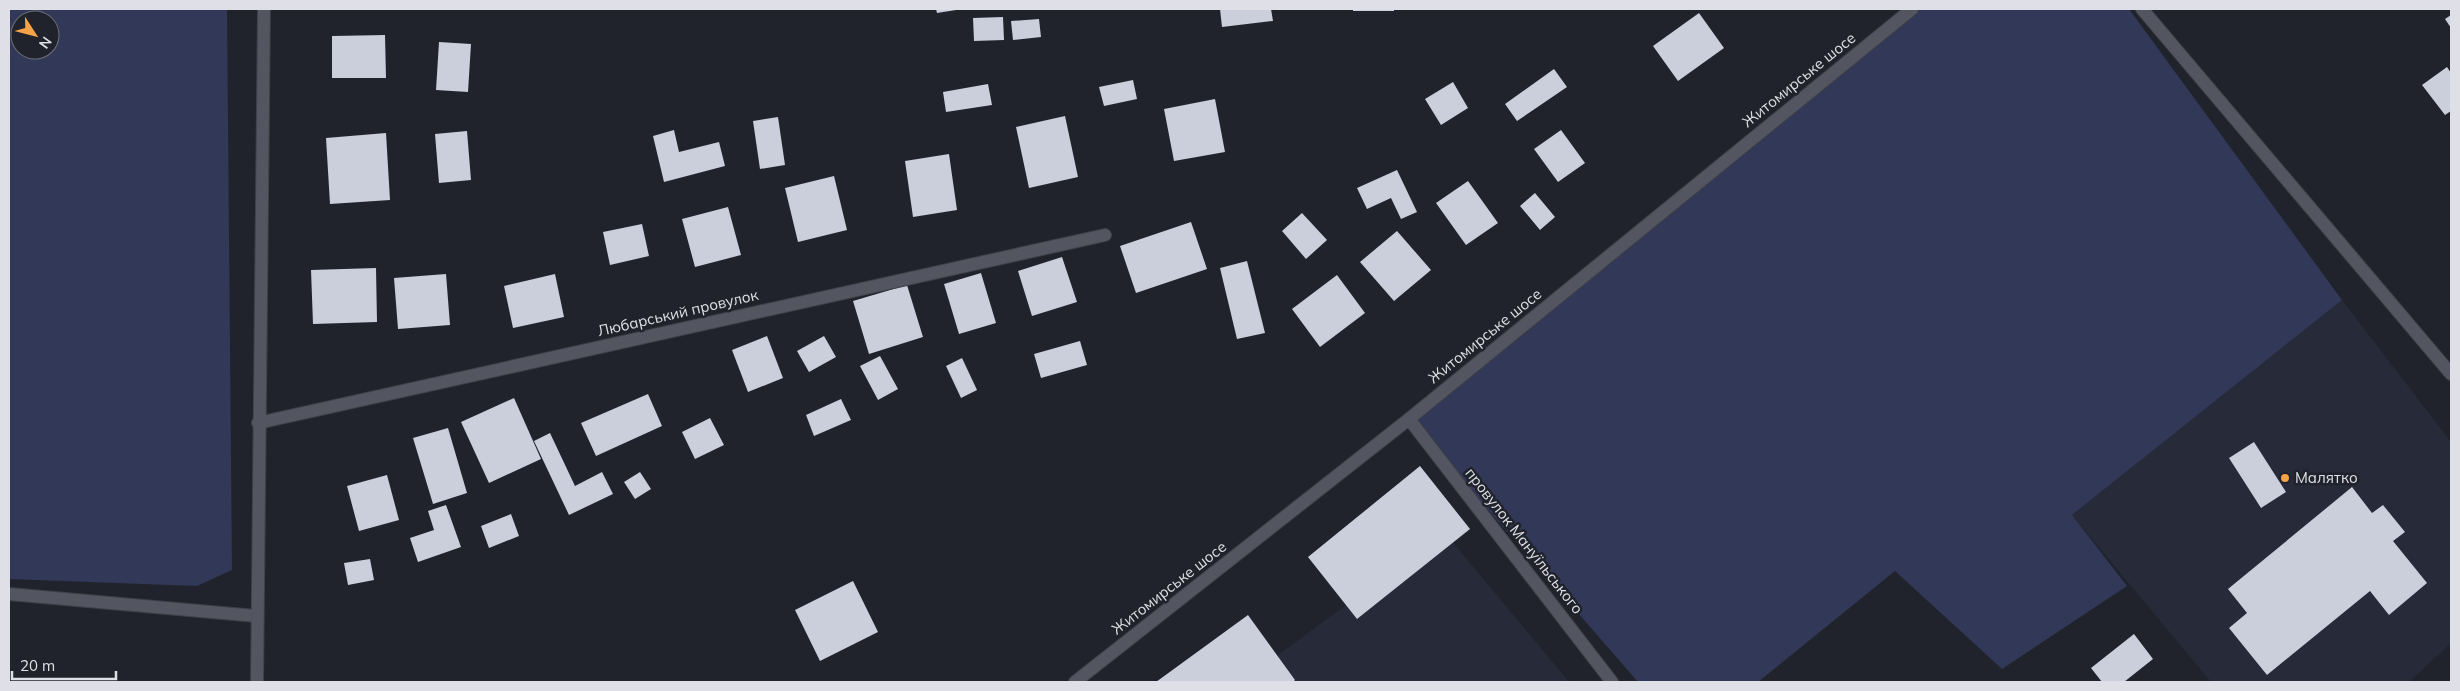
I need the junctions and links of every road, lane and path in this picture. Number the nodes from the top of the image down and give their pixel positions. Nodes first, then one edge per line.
1 (264, 9) edge
2 (1912, 9) edge
3 (2142, 9) edge
4 (1105, 235) dead end
5 (2451, 374) edge
6 (1409, 419) junction
7 (258, 423) junction
8 (9, 594) edge
9 (256, 616) junction
10 (257, 682) edge
11 (1075, 682) edge
12 (1612, 682) edge

1 - 7 main road
2 - 6 main road, Житомирське шосе
3 - 5 main road
4 - 7 main road, Любарський провулок
6 - 11 main road, Житомирське шосе
6 - 12 main road, провулок Мануїльського
7 - 9 main road
8 - 9 main road
9 - 10 main road

